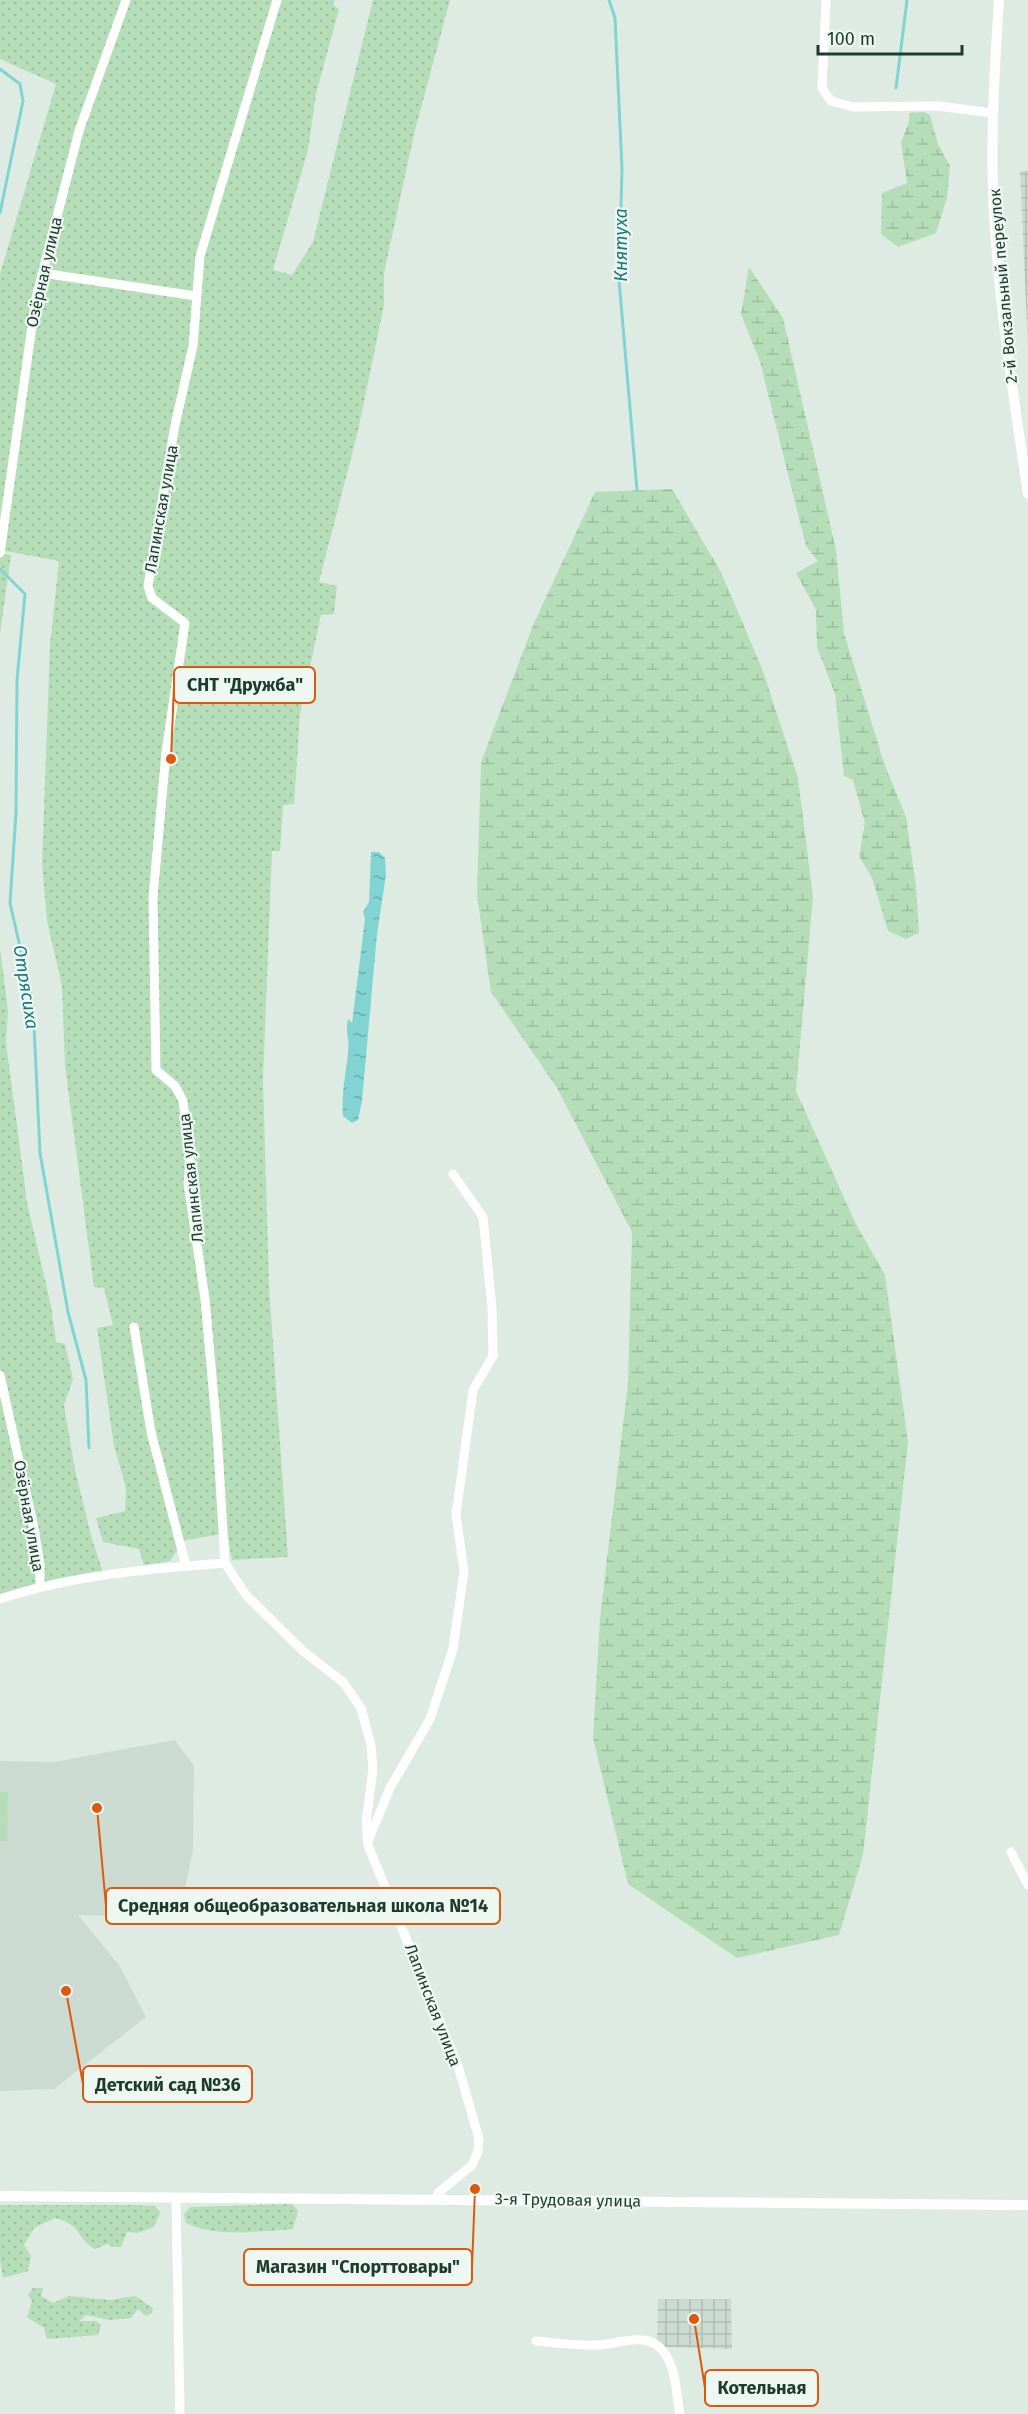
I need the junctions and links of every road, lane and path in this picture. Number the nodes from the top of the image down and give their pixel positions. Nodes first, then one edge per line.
1 (126, 0) edge
2 (277, 0) edge
3 (826, 0) edge
4 (999, 0) edge
5 (992, 112) junction
6 (42, 273) junction
7 (196, 296) junction
8 (1028, 494) edge
9 (0, 553) edge
10 (453, 1174) dead end
11 (134, 1327) dead end
12 (0, 1375) edge
13 (225, 1563) junction
14 (186, 1566) junction
15 (40, 1586) junction
16 (0, 1599) edge
17 (368, 1845) junction
18 (1011, 1851) dead end
19 (1028, 1885) edge
20 (0, 2196) edge
21 (176, 2198) junction
22 (437, 2199) junction
23 (1028, 2205) edge
24 (536, 2341) dead end
25 (180, 2414) edge
26 (680, 2414) edge

1 - 6 street, Озёрная улица
2 - 7 street, Лапинская улица
3 - 5 street
4 - 5 street, 2-й Вокзальный переулок
5 - 8 street, 2-й Вокзальный переулок
6 - 7 street
6 - 9 street, Озёрная улица
7 - 13 street, Лапинская улица
10 - 17 street
11 - 14 street
12 - 15 street, Озёрная улица
13 - 14 street
13 - 17 street, Лапинская улица
14 - 15 street
15 - 16 street
17 - 22 street, Лапинская улица
18 - 19 street
20 - 21 street, 3-я Трудовая улица
21 - 22 street, 3-я Трудовая улица
21 - 25 street
22 - 23 street, 3-я Трудовая улица
24 - 26 street

